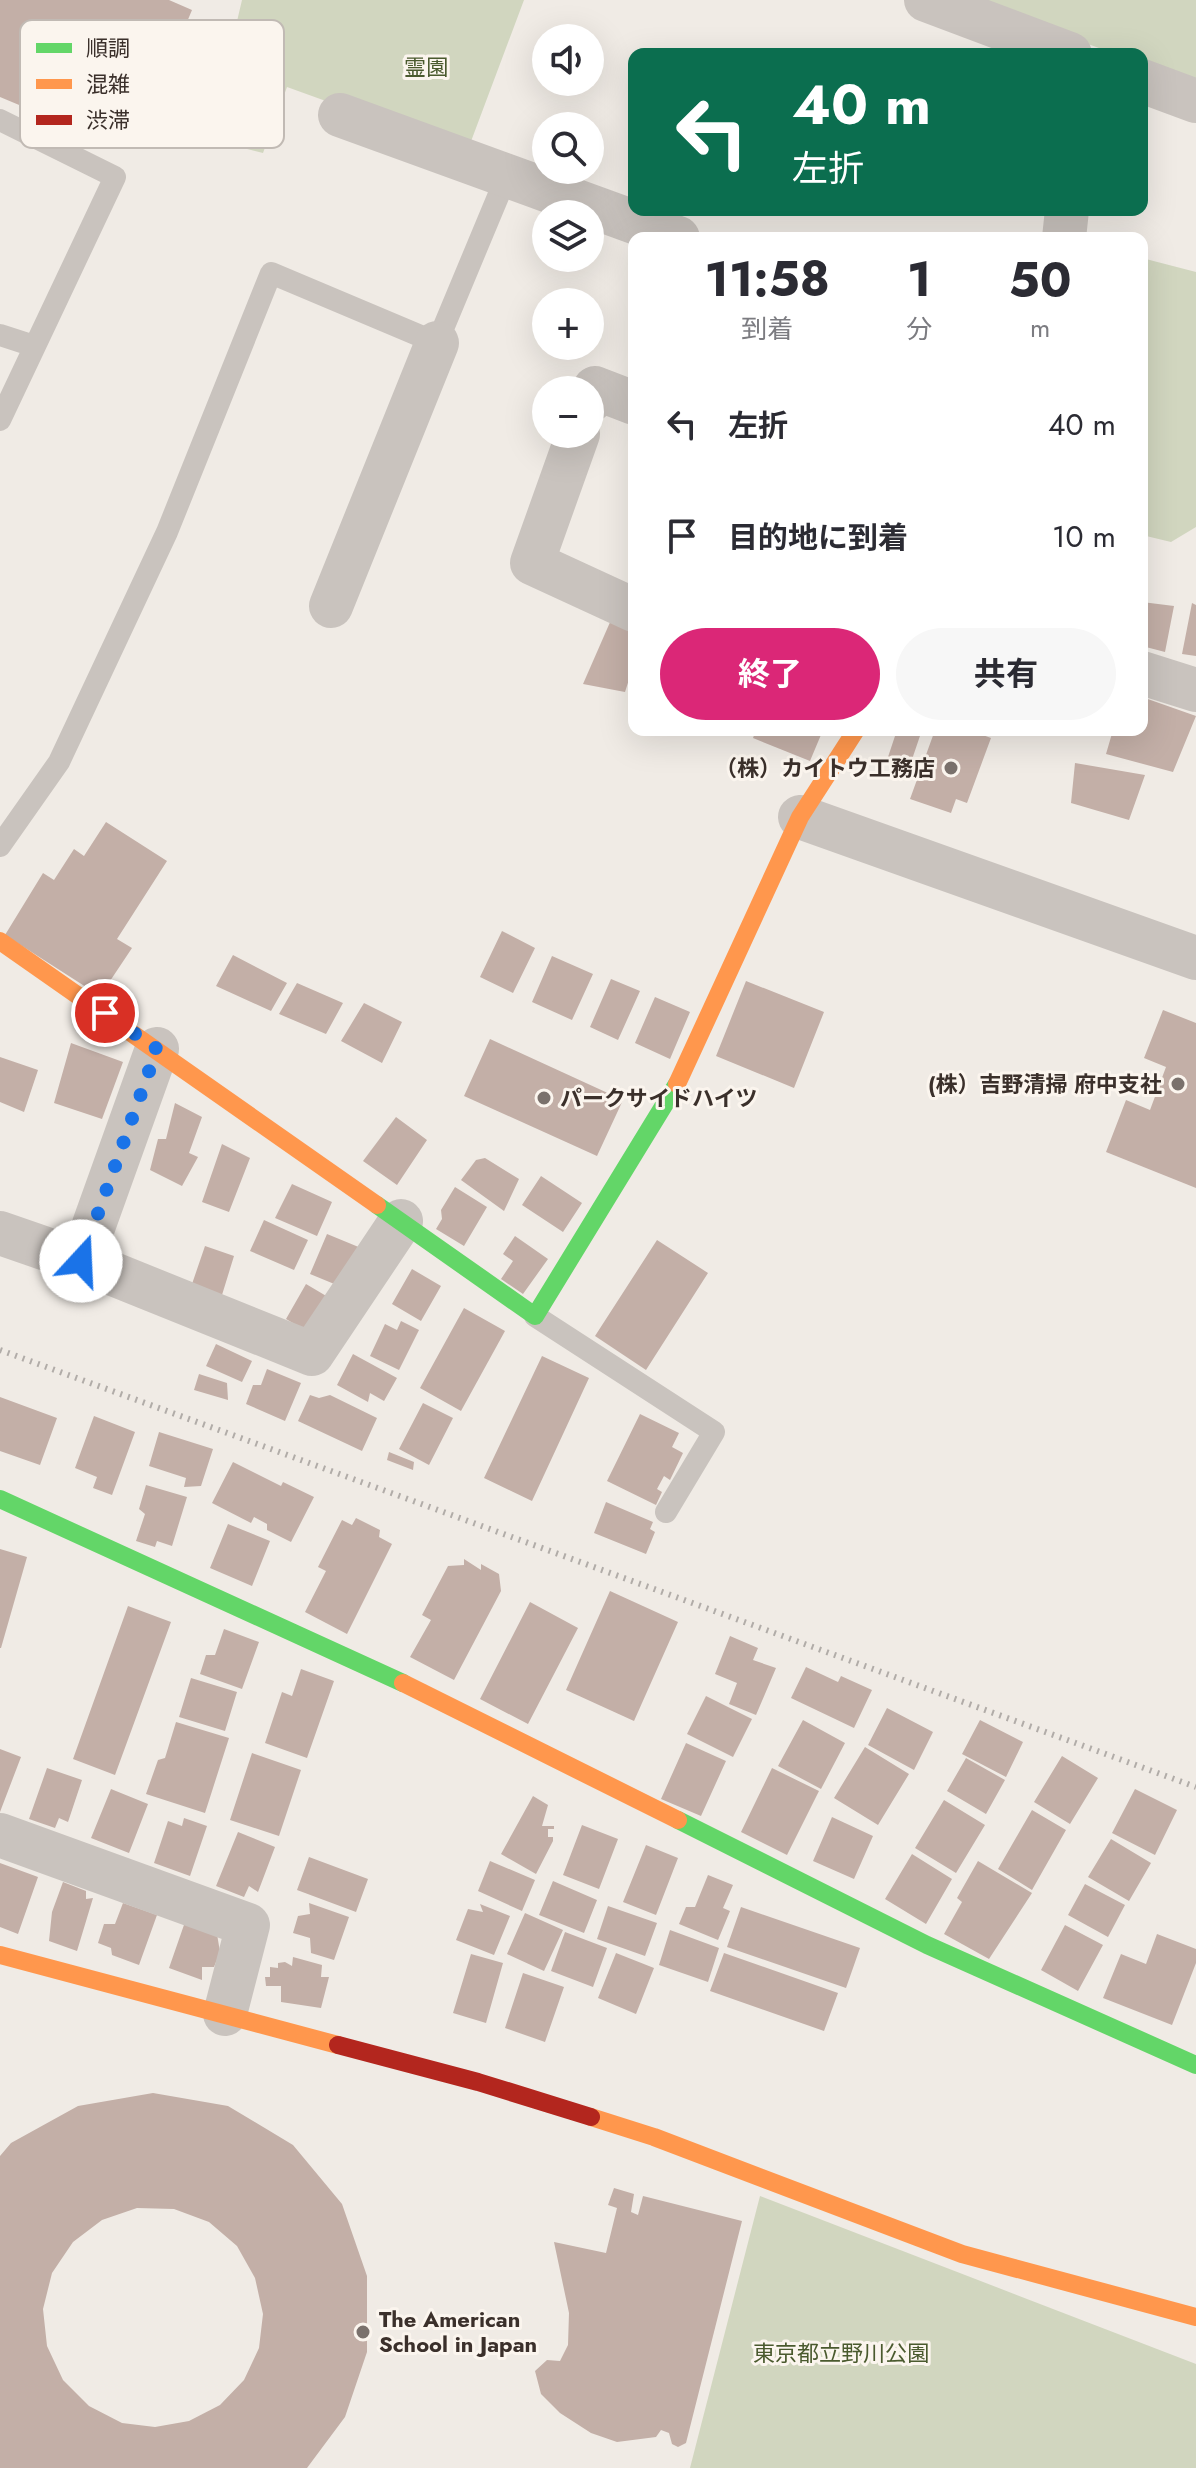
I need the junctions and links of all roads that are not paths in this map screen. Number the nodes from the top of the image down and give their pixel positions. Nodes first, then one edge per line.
1 (926, 0) edge
2 (1054, 48) edge
3 (1148, 83) edge
4 (1196, 101) edge
5 (340, 115) dead end
6 (0, 120) edge
7 (20, 130) edge
8 (56, 148) edge
9 (507, 175) junction
10 (662, 232) edge
11 (0, 335) edge
12 (437, 343) junction
13 (34, 346) junction
14 (604, 391) edge
15 (628, 401) edge
16 (0, 420) edge
17 (573, 448) edge
18 (331, 606) dead end
19 (628, 607) edge
20 (1148, 675) edge
21 (1196, 690) edge
22 (852, 736) edge
23 (800, 817) junction
24 (0, 846) edge
25 (0, 941) edge
26 (1196, 958) edge
27 (157, 1049) junction
28 (401, 1221) junction
29 (0, 1233) edge
30 (81, 1261) junction
31 (535, 1316) junction
32 (0, 1499) edge
33 (666, 1512) dead end
34 (0, 1835) edge
35 (0, 1955) edge
36 (225, 2014) junction
37 (1196, 2065) edge
38 (1196, 2317) edge

1 - 2 street
3 - 4 street
5 - 9 street
6 - 7 lane
8 - 13 lane
9 - 10 street
9 - 12 lane
11 - 13 lane
12 - 18 street
12 - 24 lane
13 - 16 lane
14 - 15 street
17 - 19 street
20 - 21 street
22 - 23 street
23 - 26 street
23 - 31 street
25 - 27 street
27 - 28 street
27 - 30 street
28 - 30 street
28 - 31 street
29 - 30 street
31 - 33 lane
32 - 37 street
34 - 36 street
35 - 36 street
36 - 38 street

